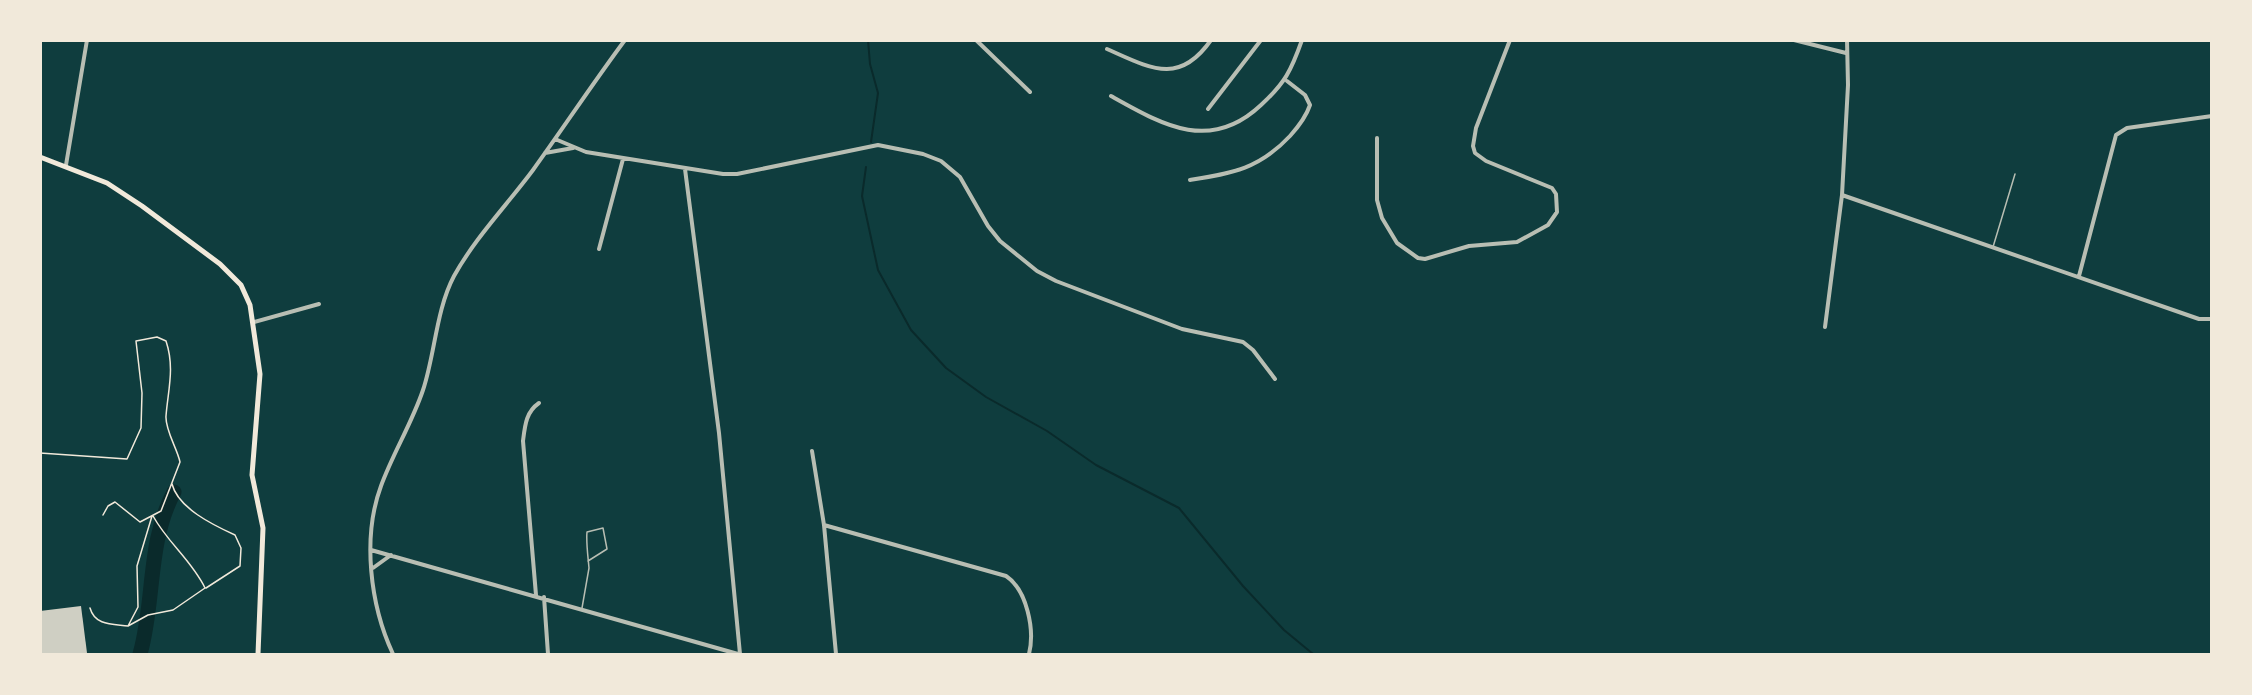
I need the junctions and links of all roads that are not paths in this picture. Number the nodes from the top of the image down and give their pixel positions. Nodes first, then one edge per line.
1 (87, 40) edge
2 (625, 40) edge
3 (976, 40) edge
4 (1211, 40) edge
5 (1261, 40) edge
6 (1302, 40) edge
7 (1510, 40) edge
8 (1794, 40) edge
9 (1847, 40) edge
10 (1107, 49) dead end
11 (1846, 53) junction
12 (1287, 81) junction
13 (1030, 92) dead end
14 (1111, 96) dead end
15 (1208, 109) dead end
16 (2211, 116) edge
17 (1377, 138) dead end
18 (555, 139) junction
19 (573, 148) junction
20 (545, 153) junction
21 (40, 157) edge
22 (623, 159) junction
23 (66, 165) junction
24 (685, 169) junction
25 (2015, 174) dead end
26 (1190, 180) dead end
27 (1842, 195) junction
28 (1992, 248) junction
29 (599, 249) dead end
30 (2079, 276) junction
31 (319, 304) dead end
32 (2211, 319) edge
33 (254, 322) junction
34 (1825, 327) dead end
35 (1275, 379) dead end
36 (539, 403) dead end
37 (812, 451) dead end
38 (824, 525) junction
39 (371, 550) junction
40 (391, 554) junction
41 (588, 561) junction
42 (372, 570) junction
43 (536, 595) junction
44 (544, 597) junction
45 (582, 609) junction
46 (258, 654) edge
47 (393, 654) edge
48 (548, 654) edge
49 (739, 654) edge
50 (836, 654) edge
51 (1029, 654) edge

1 - 23 street
2 - 18 street
3 - 13 street
4 - 10 street
5 - 15 street
6 - 12 street
7 - 17 street
8 - 11 street
9 - 11 street
11 - 27 street
12 - 14 street
12 - 26 street
16 - 30 street
18 - 19 street
18 - 20 street
19 - 20 street
19 - 22 street
20 - 39 street
21 - 23 main road
22 - 24 street
22 - 29 street
23 - 33 main road
24 - 35 street
24 - 49 street
25 - 28 lane
27 - 28 street
27 - 34 street
28 - 30 street
30 - 32 street
31 - 33 street
33 - 46 main road
36 - 43 street
37 - 38 street
38 - 50 street
38 - 51 street
39 - 40 street
39 - 42 street
40 - 42 street
40 - 43 street
41 - 41 lane
41 - 45 lane
42 - 47 street
43 - 44 street
44 - 45 street
44 - 48 street
45 - 49 street

